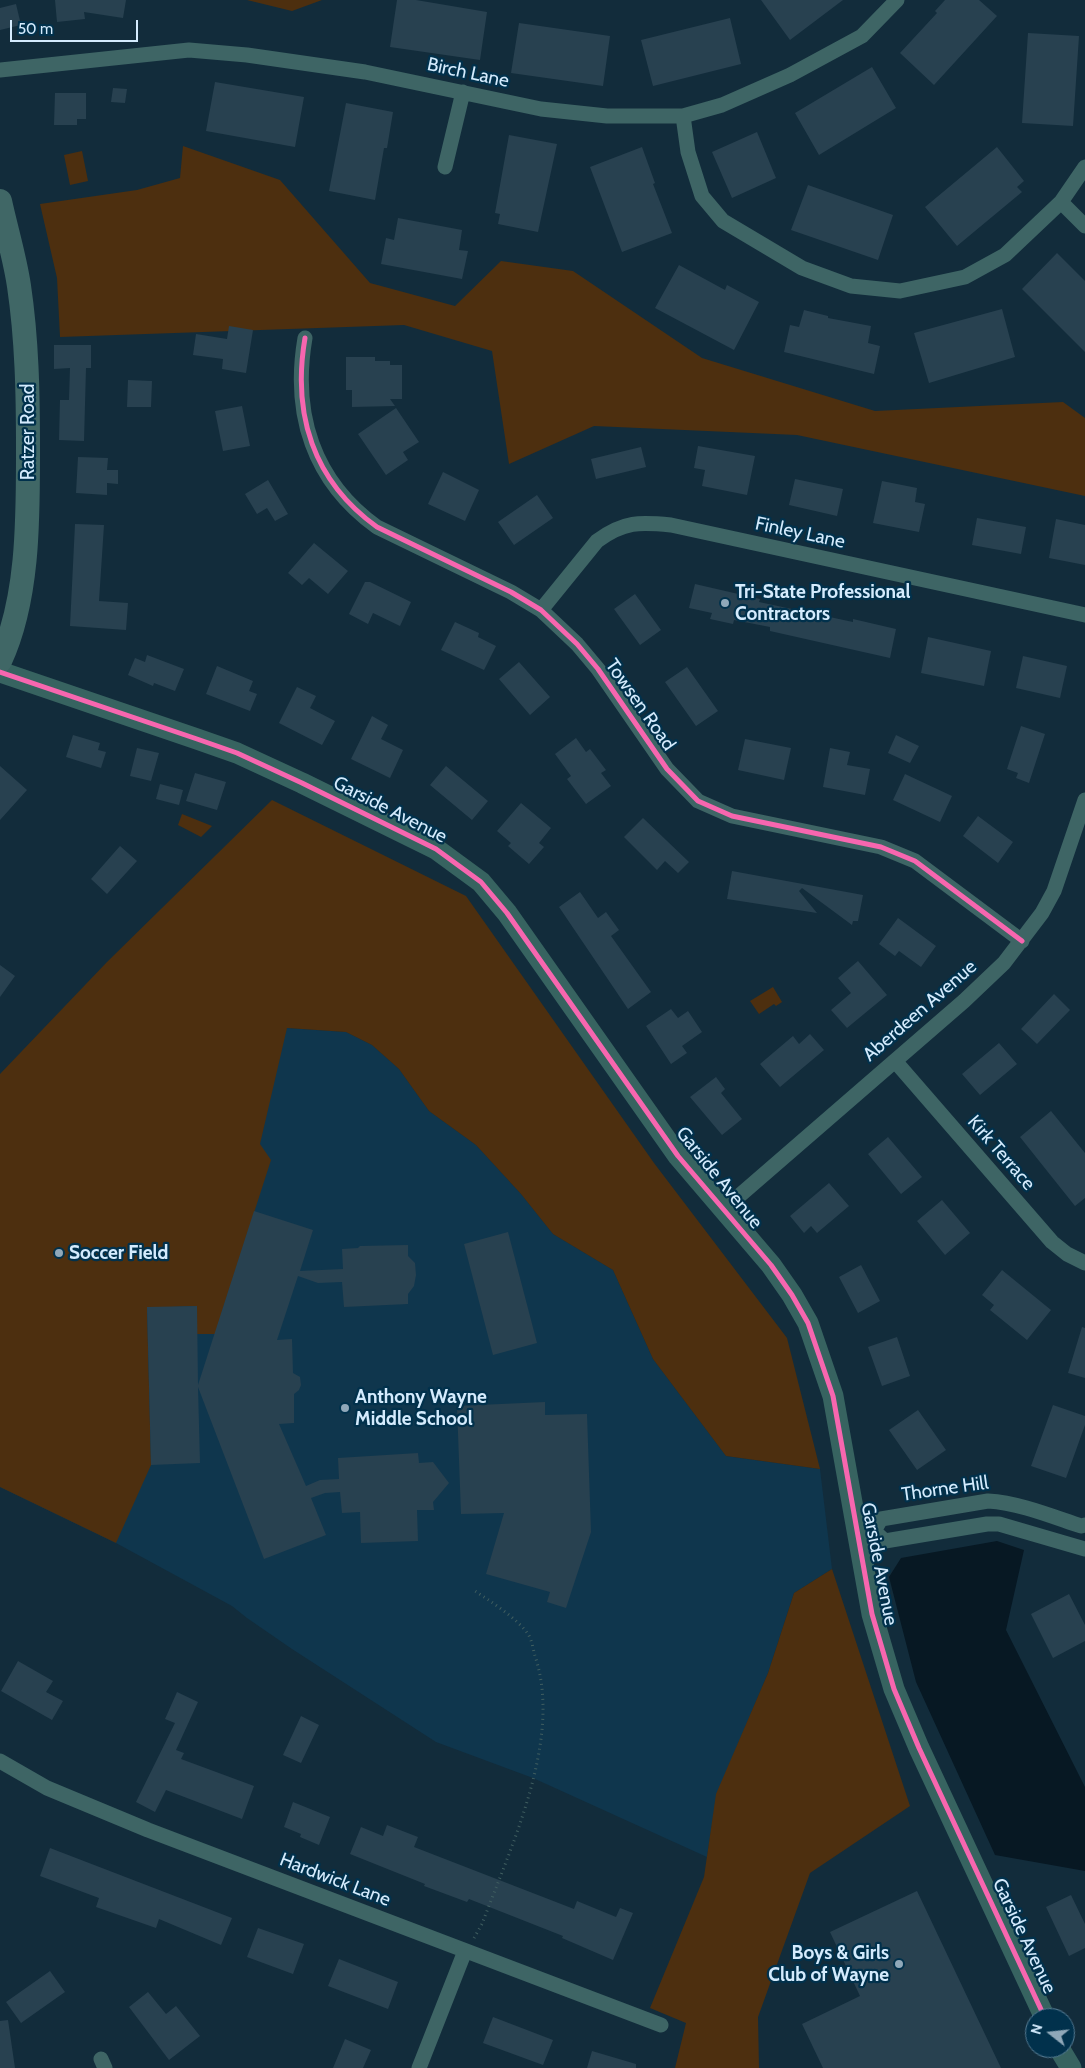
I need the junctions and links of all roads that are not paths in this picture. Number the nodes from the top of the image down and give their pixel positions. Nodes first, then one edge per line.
1 (897, 0) edge
2 (0, 70) edge
3 (463, 92) junction
4 (683, 116) junction
5 (445, 167) dead end
6 (1085, 167) edge
7 (0, 201) edge
8 (1061, 202) junction
9 (1085, 226) edge
10 (305, 338) dead end
11 (541, 610) junction
12 (1085, 615) edge
13 (0, 661) edge
14 (0, 672) edge
15 (1085, 800) edge
16 (1022, 941) junction
17 (895, 1060) junction
18 (724, 1209) junction
19 (1085, 1263) edge
20 (1085, 1525) edge
21 (865, 1532) junction
22 (1085, 1549) edge
23 (0, 1761) edge
24 (465, 1951) junction
25 (1040, 2008) edge
26 (661, 2026) dead end
27 (419, 2068) edge

1 - 4 street, Birch Lane
2 - 3 street, Birch Lane
3 - 4 street, Birch Lane
3 - 5 street
4 - 8 street
6 - 8 street
7 - 13 main road, Ratzer Road
8 - 9 street
10 - 11 street, Towsen Road
11 - 12 street, Finley Lane
11 - 16 street, Towsen Road
14 - 18 street, Garside Avenue
15 - 16 street, Aberdeen Avenue
16 - 17 street, Aberdeen Avenue
17 - 18 street, Aberdeen Avenue
17 - 19 street, Kirk Terrace
18 - 21 street, Garside Avenue
20 - 21 street, Thorne Hill
21 - 22 street
21 - 25 street, Garside Avenue
23 - 24 street, Hardwick Lane
24 - 26 street, Hardwick Lane
24 - 27 street

